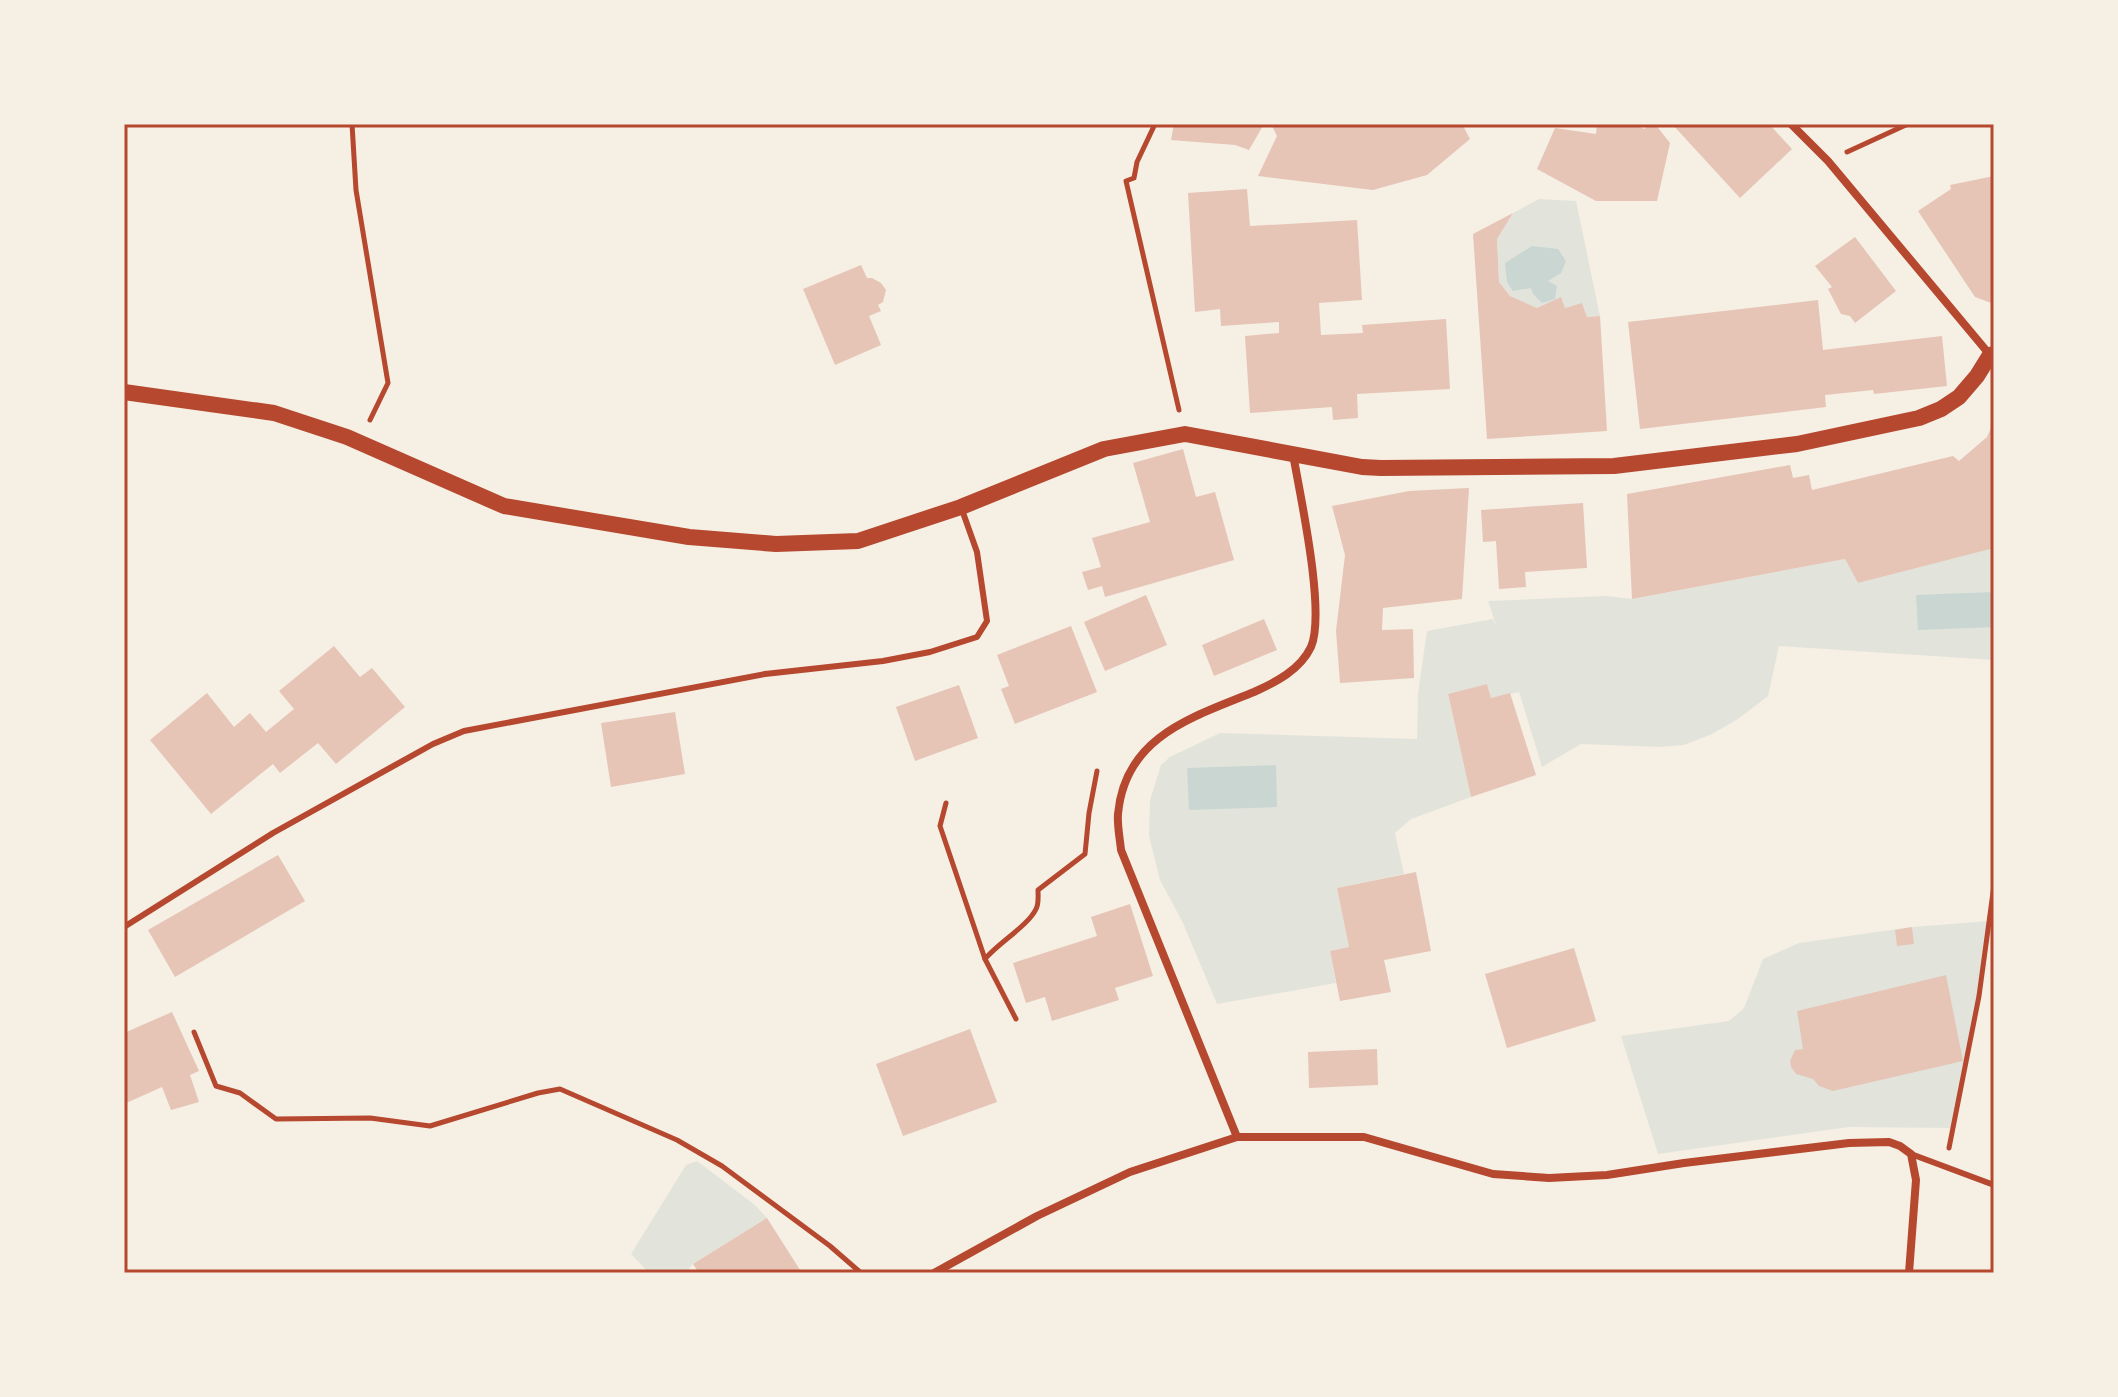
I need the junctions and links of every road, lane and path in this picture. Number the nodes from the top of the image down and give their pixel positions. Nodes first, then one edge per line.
1 (352, 124) edge
2 (1155, 124) edge
3 (1791, 124) edge
4 (1908, 124) edge
5 (1828, 161) junction
6 (1992, 355) edge
7 (124, 392) edge
8 (1185, 434) junction
9 (360, 443) junction
10 (1293, 453) junction
11 (961, 507) junction
12 (1097, 771) dead end
13 (946, 803) dead end
14 (1994, 885) edge
15 (124, 927) edge
16 (985, 959) junction
17 (1016, 1019) dead end
18 (194, 1032) dead end
19 (1237, 1137) junction
20 (1911, 1154) junction
21 (1946, 1166) junction
22 (1994, 1185) edge
23 (861, 1273) edge
24 (934, 1273) edge
25 (1909, 1273) edge

1 - 9 path
2 - 8 path
3 - 5 street
4 - 5 path
5 - 6 street
6 - 10 main road
7 - 9 main road
8 - 10 main road
8 - 11 main road
9 - 11 main road
10 - 19 street
11 - 15 lane
12 - 16 path
13 - 16 path
14 - 21 path
16 - 17 path
18 - 23 path
19 - 20 street
19 - 24 street
20 - 21 lane
20 - 25 street
21 - 22 lane

